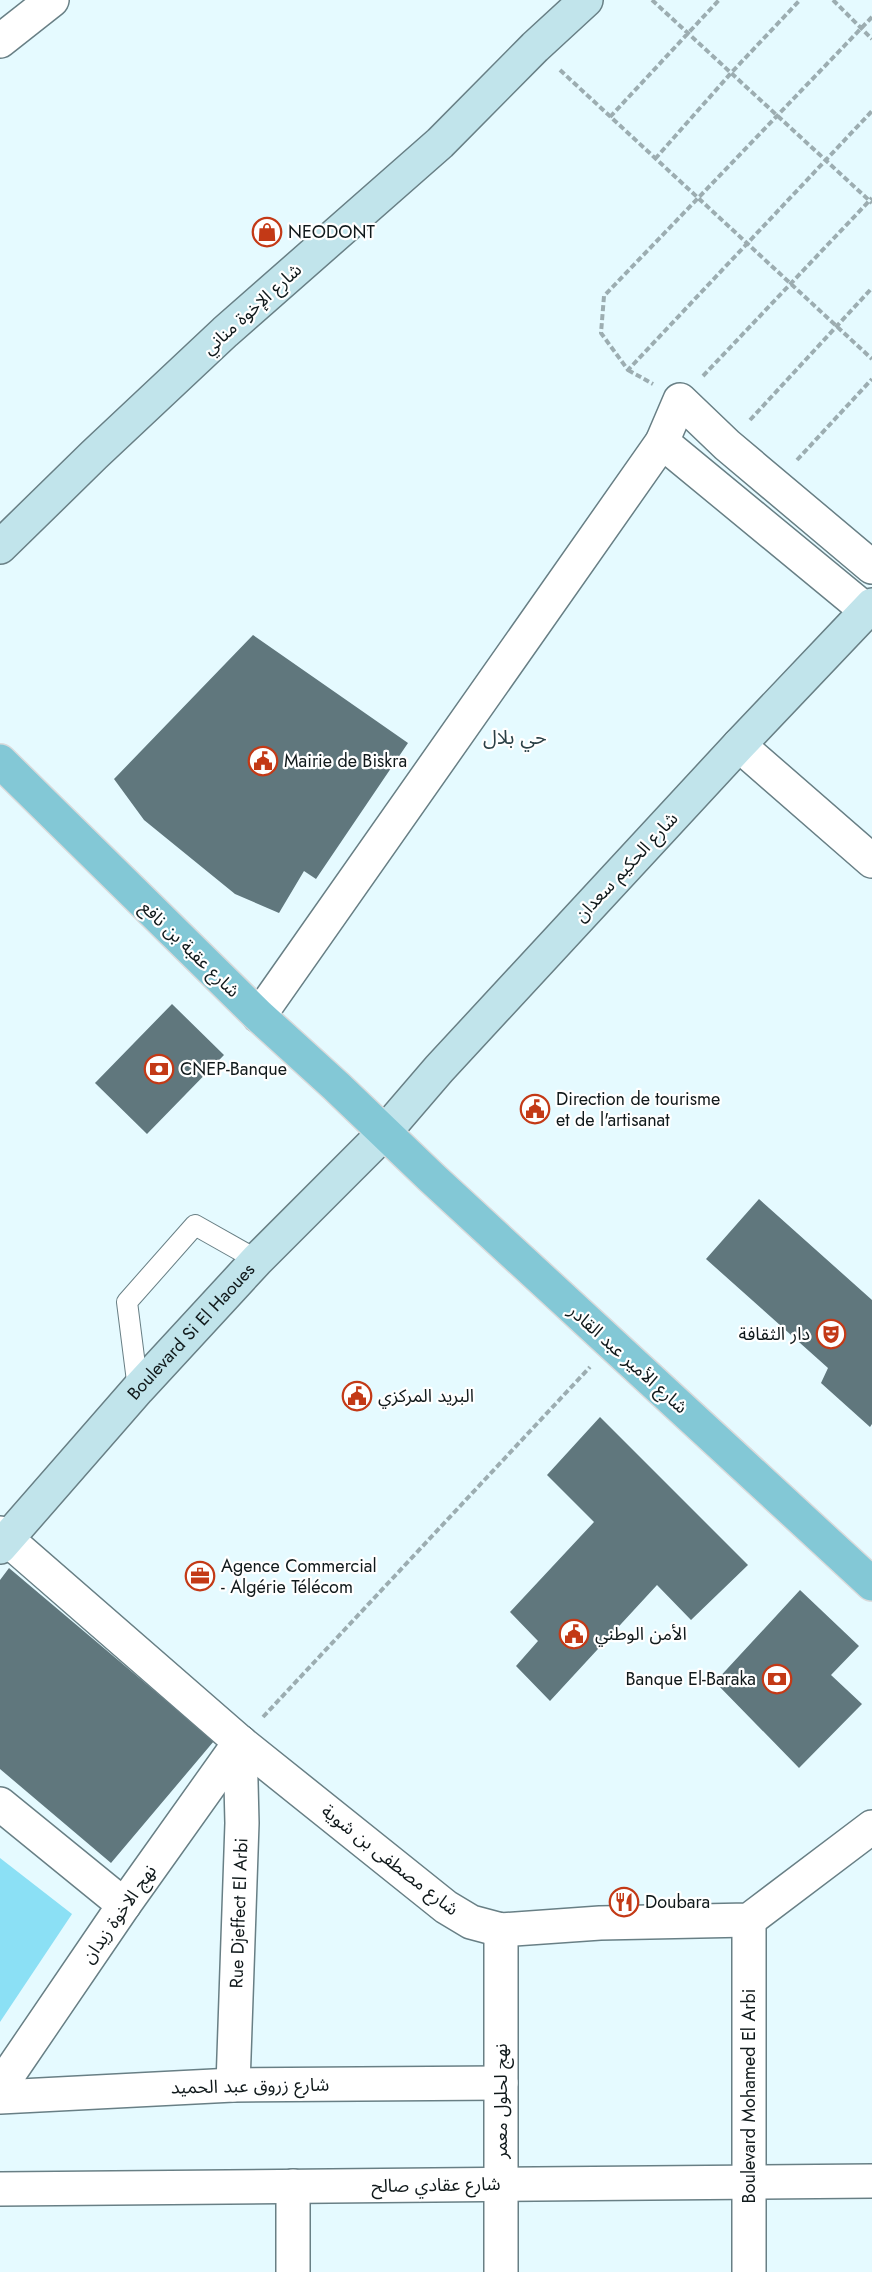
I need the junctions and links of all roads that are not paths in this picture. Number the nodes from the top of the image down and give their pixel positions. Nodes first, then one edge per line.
1 (52, 0) edge
2 (586, 0) edge
3 (4, 33) edge
4 (662, 442) junction
5 (0, 547) edge
6 (872, 567) edge
7 (869, 608) edge
8 (739, 745) junction
9 (0, 761) edge
10 (872, 861) edge
11 (259, 1016) junction
12 (384, 1132) junction
13 (257, 1260) junction
14 (138, 1389) junction
15 (2, 1540) edge
16 (872, 1584) edge
17 (240, 1742) junction
18 (0, 1804) edge
19 (872, 1827) edge
20 (124, 1905) junction
21 (749, 1920) junction
22 (501, 1930) junction
23 (501, 2083) junction
24 (233, 2085) junction
25 (0, 2087) edge
26 (0, 2097) edge
27 (872, 2181) edge
28 (749, 2182) junction
29 (501, 2184) junction
30 (293, 2186) junction
31 (0, 2189) edge
32 (293, 2272) edge
33 (501, 2272) edge
34 (749, 2272) edge

1 - 3 street
2 - 5 street, شارع الإخوة مناني
4 - 6 street
4 - 7 street
4 - 11 street
7 - 8 street, شارع الحكيم سعدان
8 - 10 street
8 - 12 street, شارع الحكيم سعدان
9 - 11 main road, شارع عقبة بن نافع
11 - 12 main road, شارع عقبة بن نافع
12 - 13 street, Boulevard Si El Haoues
12 - 16 main road, شارع الأمير عبد القادر
13 - 14 street, Boulevard Si El Haoues
13 - 14 lane
14 - 15 street, Boulevard Si El Haoues
15 - 17 street, شارع مصطفى بن شوية
17 - 20 street, نهج الاخوة زيدان
17 - 22 street, شارع مصطفى بن شوية
17 - 24 street, Rue Djeffect El Arbi
18 - 20 street
19 - 21 street
20 - 25 street, نهج الاخوة زيدان
21 - 22 street, شارع مصطفى بن شوية
21 - 28 street, Boulevard Mohamed El Arbi
22 - 23 street, نهج لحلول معمر
23 - 24 street, شارع زروق عبد الحميد
23 - 29 street, نهج لحلول معمر
24 - 26 street, شارع زروق عبد الحميد
27 - 28 street, شارع عقادي صالح
28 - 29 street, شارع عقادي صالح
28 - 34 street, Boulevard Mohamed El Arbi
29 - 30 street, شارع عقادي صالح
29 - 33 street, نهج لحلول معمر
30 - 31 street, شارع عقادي صالح
30 - 32 street

